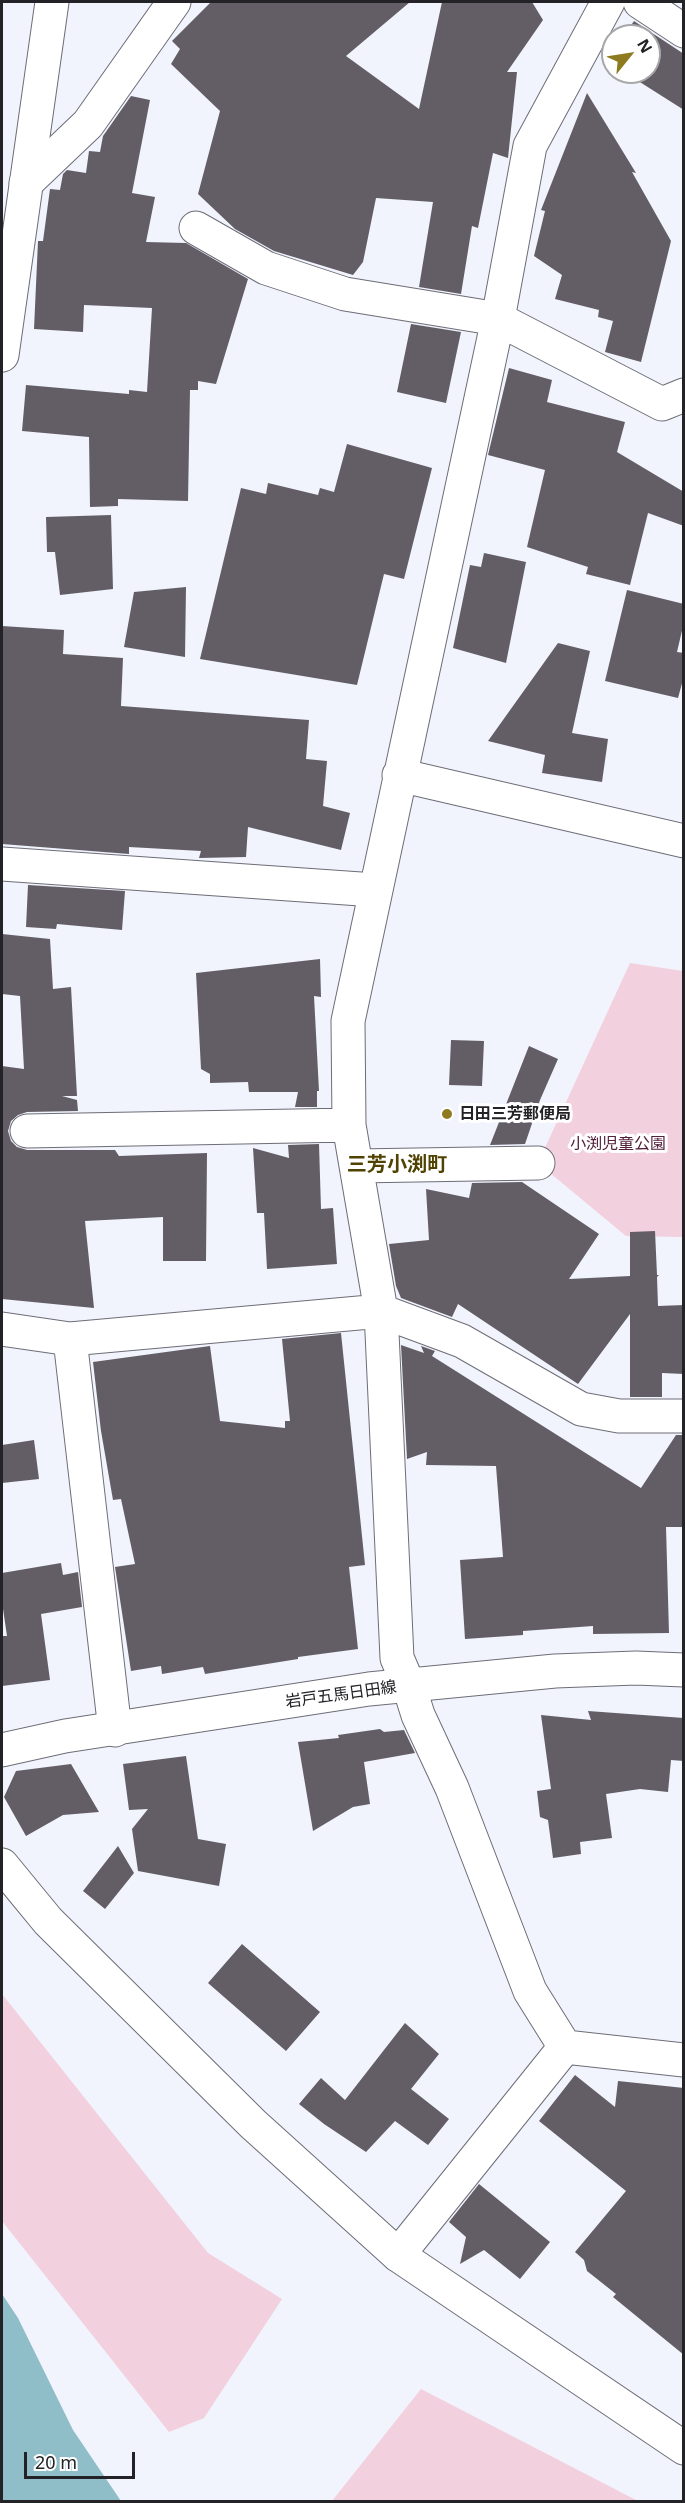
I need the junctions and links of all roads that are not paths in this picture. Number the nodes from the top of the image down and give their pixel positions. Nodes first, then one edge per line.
1 (52, 2) edge
2 (174, 2) edge
3 (608, 2) edge
4 (640, 2) edge
5 (684, 31) edge
6 (26, 183) junction
7 (196, 228) dead end
8 (498, 319) junction
9 (2, 355) edge
10 (684, 395) edge
11 (399, 775) junction
12 (684, 841) edge
13 (2, 864) edge
14 (375, 890) junction
15 (349, 1125) junction
16 (27, 1131) dead end
17 (538, 1162) dead end
18 (356, 1166) junction
19 (381, 1311) junction
20 (2, 1329) edge
21 (70, 1339) junction
22 (684, 1416) edge
23 (684, 1670) edge
24 (409, 1686) junction
25 (115, 1730) junction
26 (2, 1750) edge
27 (2, 1865) edge
28 (565, 2047) junction
29 (684, 2060) edge
30 (398, 2254) junction
31 (684, 2448) edge

1 - 6 street
2 - 6 street
3 - 8 street
4 - 5 street
6 - 9 street
7 - 8 street
8 - 10 street
8 - 11 street
11 - 12 street
11 - 14 street
13 - 14 street
14 - 15 street
15 - 16 street
15 - 18 street
17 - 18 street
18 - 19 street
19 - 21 street
19 - 22 street
19 - 24 street
20 - 21 street
21 - 25 street
23 - 24 street, 岩戸五馬日田線
24 - 25 street, 岩戸五馬日田線
24 - 28 street
25 - 26 street, 岩戸五馬日田線
27 - 30 street
28 - 29 street
28 - 30 street
30 - 31 street

